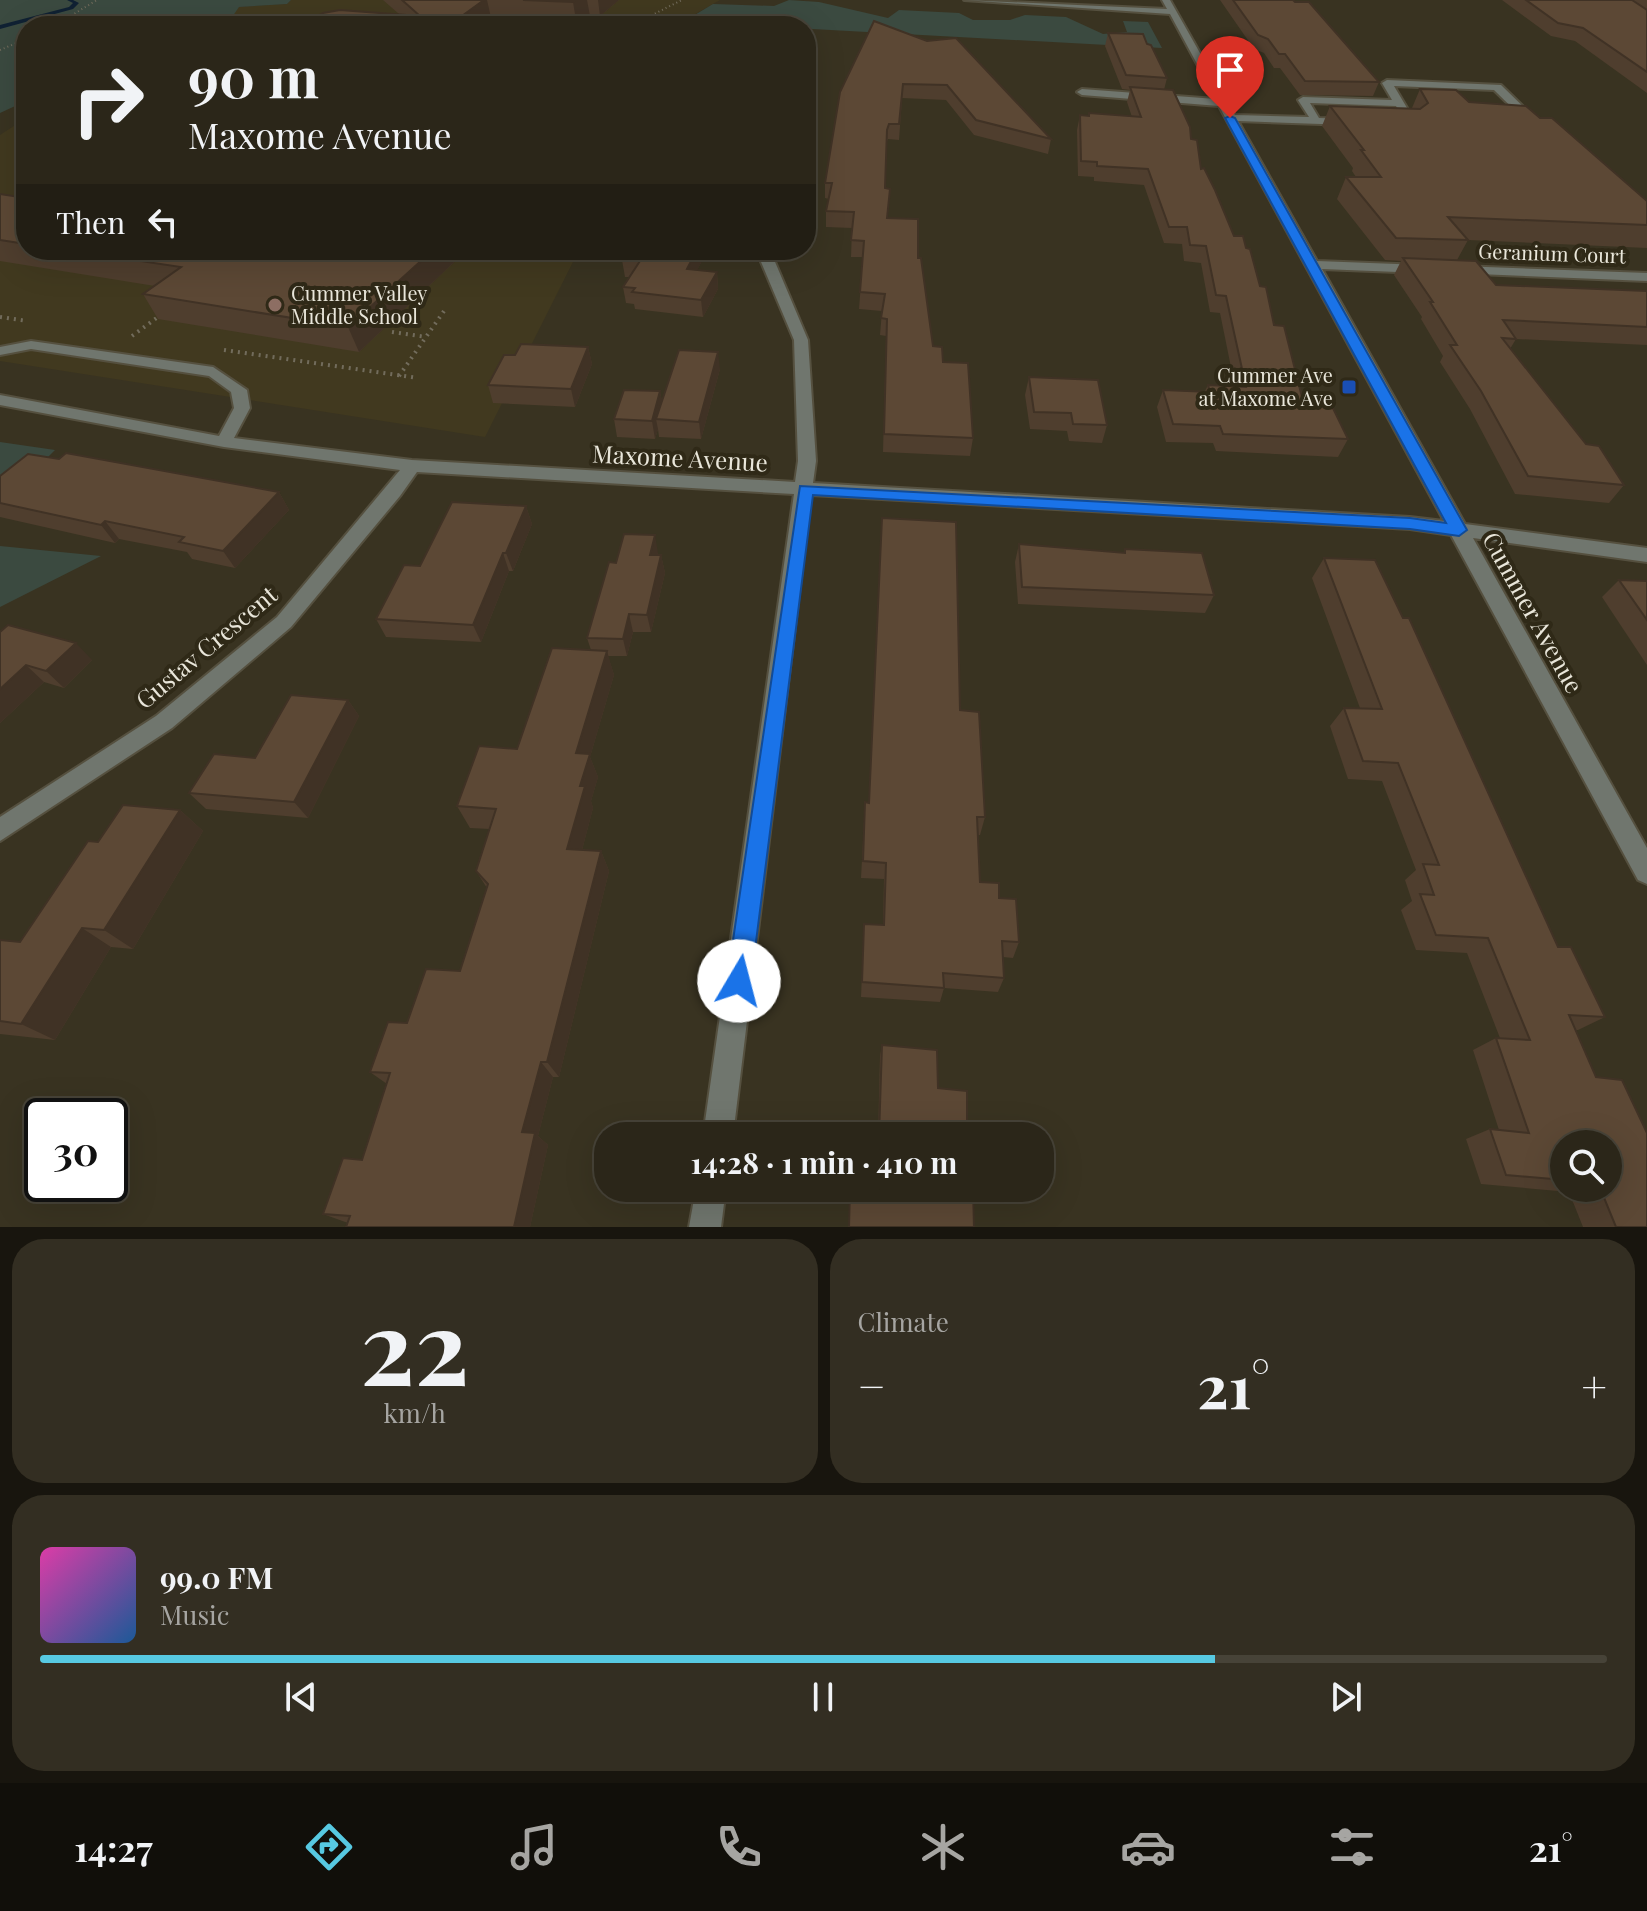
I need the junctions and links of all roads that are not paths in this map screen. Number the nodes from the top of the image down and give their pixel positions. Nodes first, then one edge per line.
1 (968, 0) edge
2 (1169, 6) edge
3 (1441, 85) junction
4 (1082, 92) dead end
5 (1451, 96) edge
6 (1399, 103) junction
7 (1226, 111) junction
8 (1316, 121) junction
9 (1518, 121) edge
10 (1533, 121) junction
11 (1364, 122) edge
12 (1395, 123) edge
13 (1542, 131) edge
14 (767, 260) edge
15 (1311, 265) junction
16 (1434, 269) edge
17 (1449, 270) edge
18 (1647, 277) edge
19 (0, 351) edge
20 (0, 400) edge
21 (224, 442) junction
22 (412, 466) junction
23 (805, 490) junction
24 (1459, 530) junction
25 (1647, 555) edge
26 (0, 830) edge
27 (1647, 872) edge
28 (720, 1122) edge
29 (709, 1202) edge
30 (705, 1227) edge

1 - 2 street
2 - 7 street, Cummer Avenue
3 - 5 street
3 - 6 street
3 - 10 street
4 - 7 street
6 - 8 street
6 - 12 street
7 - 8 street
7 - 15 street, Cummer Avenue
8 - 11 street
9 - 10 street
10 - 13 street
14 - 23 street
15 - 16 street
15 - 24 street, Cummer Avenue
17 - 18 street, Geranium Court
19 - 21 street
20 - 21 street, Maxome Avenue
21 - 22 street, Maxome Avenue
22 - 23 street, Maxome Avenue
22 - 26 street, Gustav Crescent
23 - 24 street, Maxome Avenue
23 - 28 street
24 - 25 street, Maxome Avenue
24 - 27 street, Cummer Avenue
29 - 30 street

